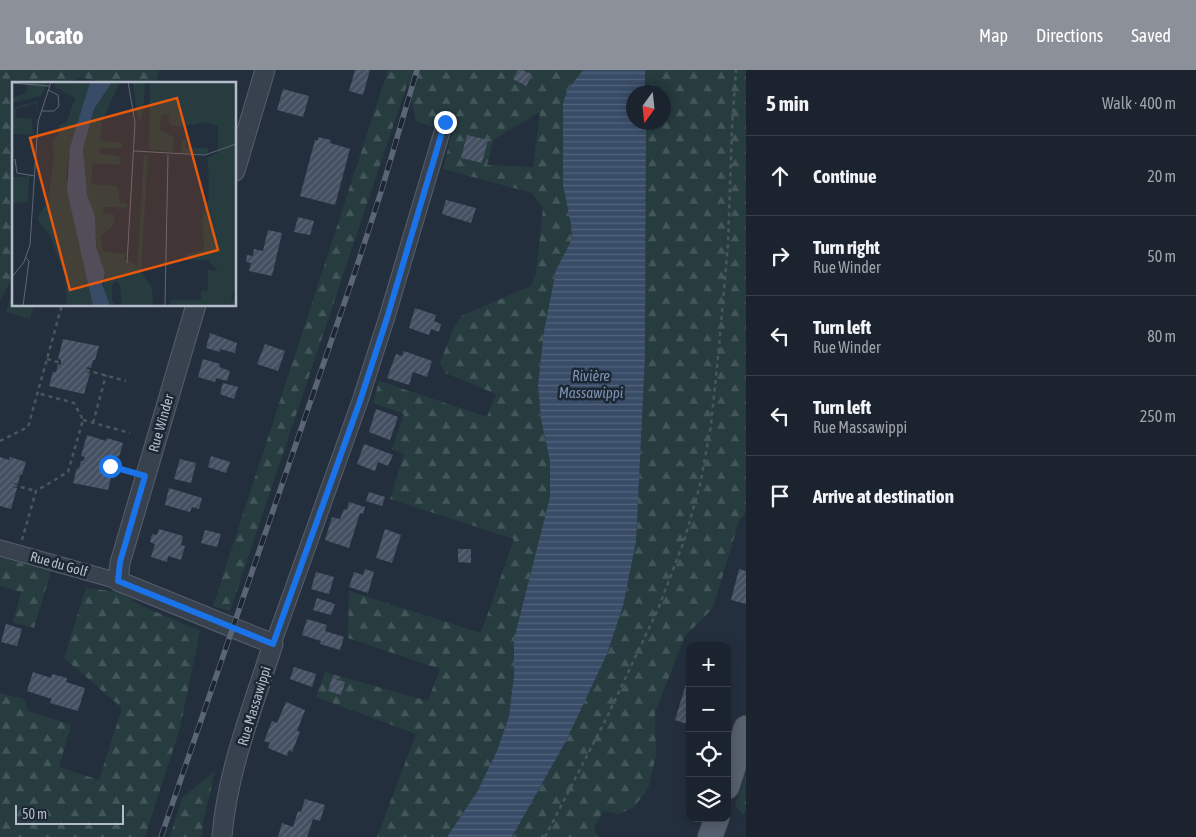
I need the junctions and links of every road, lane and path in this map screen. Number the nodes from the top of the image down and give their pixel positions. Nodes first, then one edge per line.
1 (265, 70) edge
2 (736, 70) edge
3 (445, 122) dead end
4 (236, 168) edge
5 (62, 306) edge
6 (196, 306) edge
7 (47, 359) junction
8 (61, 362) dead end
9 (86, 370) dead end
10 (106, 375) junction
11 (126, 381) dead end
12 (37, 393) junction
13 (82, 420) junction
14 (93, 423) junction
15 (130, 433) dead end
16 (0, 441) edge
17 (110, 466) dead end
18 (145, 476) junction
19 (14, 485) dead end
20 (36, 491) junction
21 (0, 548) edge
22 (19, 553) junction
23 (118, 581) junction
24 (273, 644) junction
25 (746, 728) edge
26 (730, 777) edge
27 (716, 822) edge
28 (222, 837) edge
29 (545, 837) edge
30 (710, 837) edge

1 - 4 street
2 - 29 path
3 - 24 street, Rue Massawippi
5 - 7 path
6 - 18 street, Rue Winder
7 - 8 path
7 - 12 path
9 - 10 path
10 - 11 path
10 - 14 path
12 - 13 path
12 - 16 path
13 - 14 path
13 - 20 path
14 - 15 path
17 - 18 path
18 - 23 street, Rue Winder
19 - 20 path
20 - 22 path
21 - 22 street, Rue du Golf
22 - 23 street, Rue du Golf
23 - 24 street
24 - 28 street, Rue Massawippi
25 - 26 main road
27 - 30 main road

